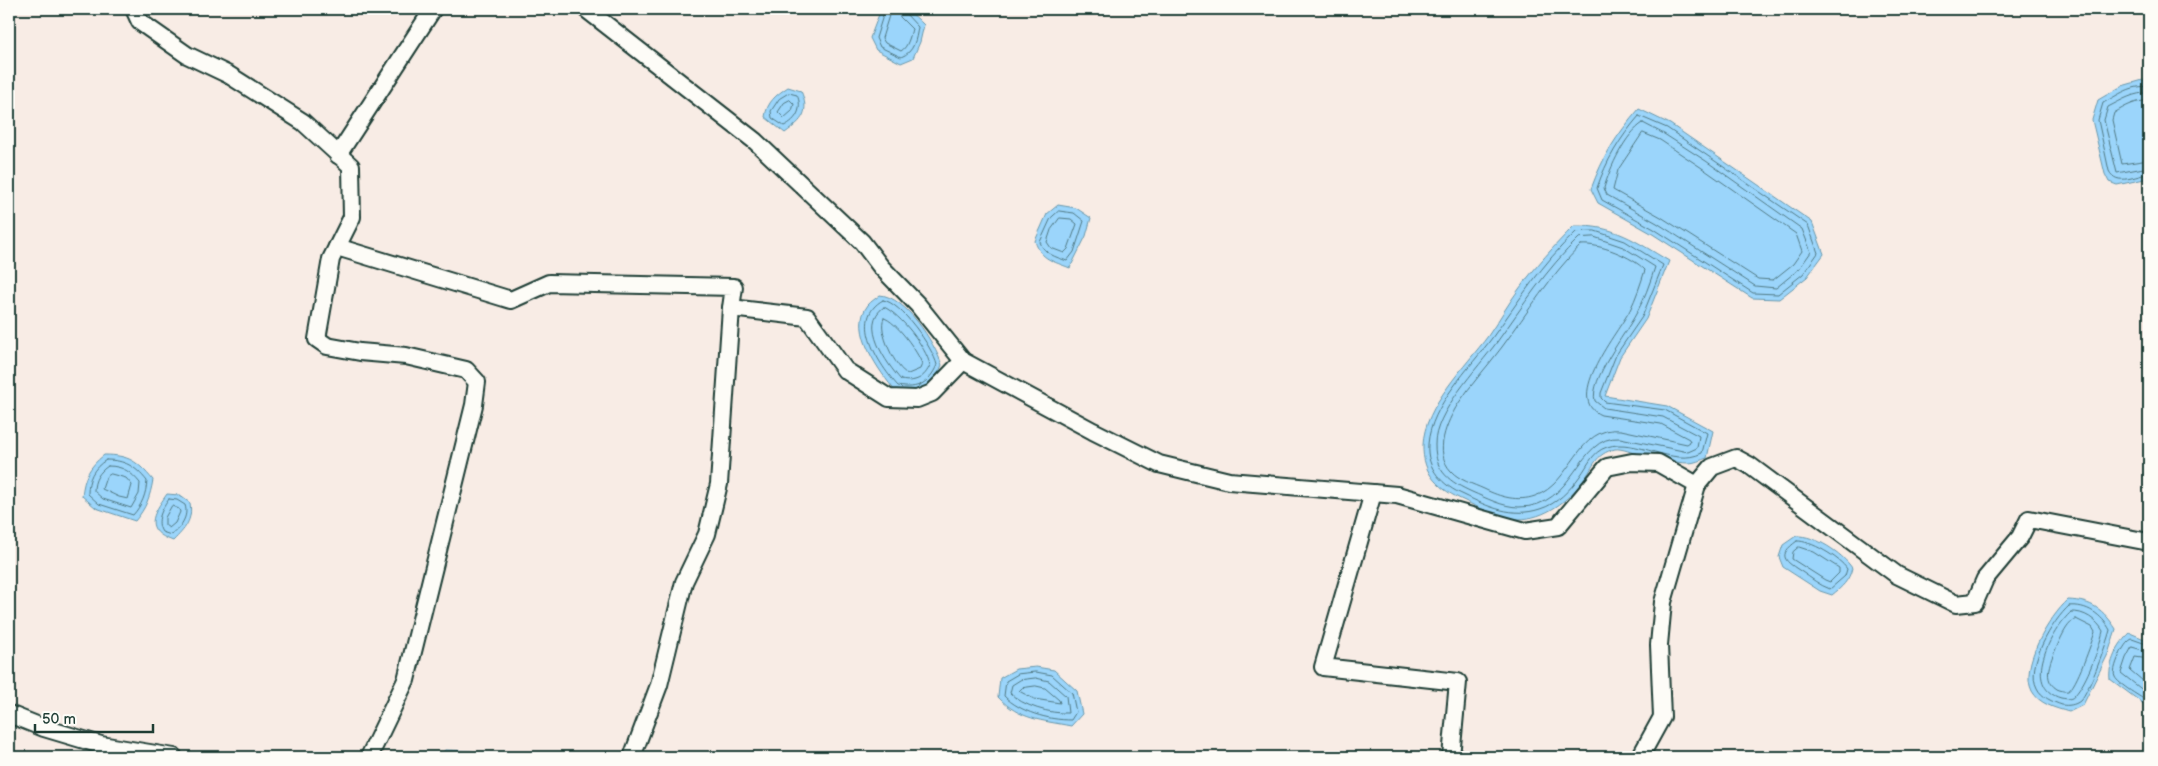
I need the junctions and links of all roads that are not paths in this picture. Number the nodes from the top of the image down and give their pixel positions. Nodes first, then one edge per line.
1 (134, 9) edge
2 (433, 9) edge
3 (586, 9) edge
4 (338, 155) junction
5 (337, 247) junction
6 (731, 308) junction
7 (964, 361) junction
8 (1696, 485) junction
9 (1373, 493) junction
10 (2149, 542) edge
11 (9, 714) edge
12 (174, 757) edge
13 (369, 757) edge
14 (632, 757) edge
15 (1451, 757) edge
16 (1640, 757) edge

1 - 4 street
2 - 4 street
3 - 7 street
4 - 5 street
5 - 6 street
5 - 13 street
6 - 7 street
6 - 14 street
7 - 9 street
8 - 9 street
8 - 10 street
8 - 16 street
9 - 15 street
11 - 12 street

